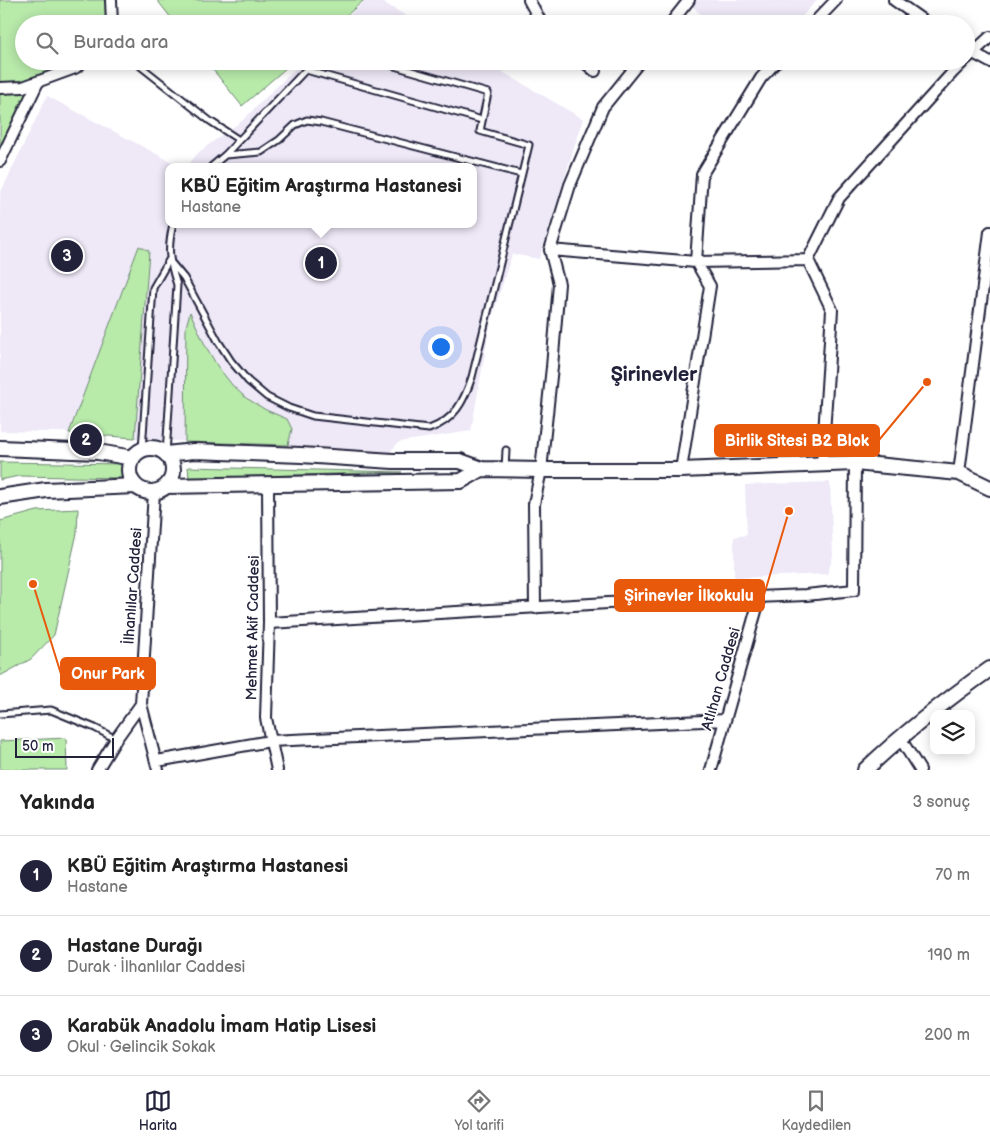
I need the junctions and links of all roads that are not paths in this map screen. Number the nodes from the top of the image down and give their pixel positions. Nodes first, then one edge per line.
1 (111, 0) edge
2 (529, 0) edge
3 (689, 0) edge
4 (836, 0) edge
5 (894, 0) edge
6 (112, 15) edge
7 (537, 15) edge
8 (677, 15) edge
9 (822, 15) edge
10 (915, 15) edge
11 (990, 37) edge
12 (975, 49) edge
13 (975, 58) edge
14 (990, 62) edge
15 (70, 70) edge
16 (145, 70) edge
17 (306, 70) joint
18 (409, 70) edge
19 (633, 70) edge
20 (769, 70) edge
21 (954, 70) edge
22 (38, 82) junction
23 (0, 88) edge
24 (482, 120) junction
25 (239, 140) junction
26 (224, 155) junction
27 (0, 160) edge
28 (215, 163) edge
29 (521, 174) junction
30 (172, 228) edge
31 (990, 232) edge
32 (550, 250) junction
33 (169, 260) junction
34 (808, 260) junction
35 (696, 262) junction
36 (0, 448) edge
37 (506, 450) dead end
38 (138, 454) junction
39 (166, 454) junction
40 (855, 463) junction
41 (822, 464) junction
42 (482, 469) junction
43 (504, 470) junction
44 (541, 470) junction
45 (681, 470) junction
46 (959, 473) junction
47 (136, 486) junction
48 (268, 486) junction
49 (990, 488) edge
50 (160, 489) junction
51 (0, 496) edge
52 (760, 597) junction
53 (535, 608) junction
54 (269, 623) junction
55 (990, 669) edge
56 (141, 704) junction
57 (0, 714) edge
58 (725, 720) junction
59 (900, 738) junction
60 (116, 739) junction
61 (270, 741) junction
62 (103, 765) edge
63 (158, 765) edge
64 (97, 770) edge
65 (276, 770) edge
66 (711, 770) edge
67 (865, 770) edge
68 (920, 770) edge

1 - 6 street
2 - 7 street
3 - 8 street
4 - 9 street
5 - 10 street
11 - 12 street
13 - 14 street
15 - 22 street
16 - 25 lane
17 - 24 lane
17 - 25 lane
18 - 24 lane
19 - 32 street
20 - 35 street
21 - 34 street
22 - 23 street
22 - 27 street
24 - 29 lane
25 - 26 lane
26 - 28 lane
26 - 29 lane
29 - 33 lane
30 - 33 lane
31 - 46 street
32 - 35 street
32 - 44 street
33 - 38 lane
33 - 39 lane
34 - 35 street
34 - 41 street
35 - 45 street
36 - 38 street
37 - 43 lane
38 - 39 street
38 - 47 street
39 - 42 street
39 - 50 street
40 - 41 street
40 - 46 street
40 - 52 street
41 - 45 street
42 - 43 street
42 - 48 street
43 - 44 street
44 - 45 street
44 - 53 street
46 - 49 street
47 - 50 street
47 - 51 street
48 - 50 street
48 - 54 street, Mehmet Akif Caddesi
50 - 56 street, İlhanlılar Caddesi
52 - 53 street
52 - 58 street, Atlıhan Caddesi
53 - 54 street
54 - 61 street, Mehmet Akif Caddesi
55 - 59 street
56 - 60 street
56 - 63 street, İlhanlılar Caddesi
57 - 60 lane
58 - 61 street
58 - 66 street, Atlıhan Caddesi
59 - 67 street
59 - 68 street
60 - 62 street
61 - 63 street
61 - 65 street, Mehmet Akif Caddesi
62 - 64 street

